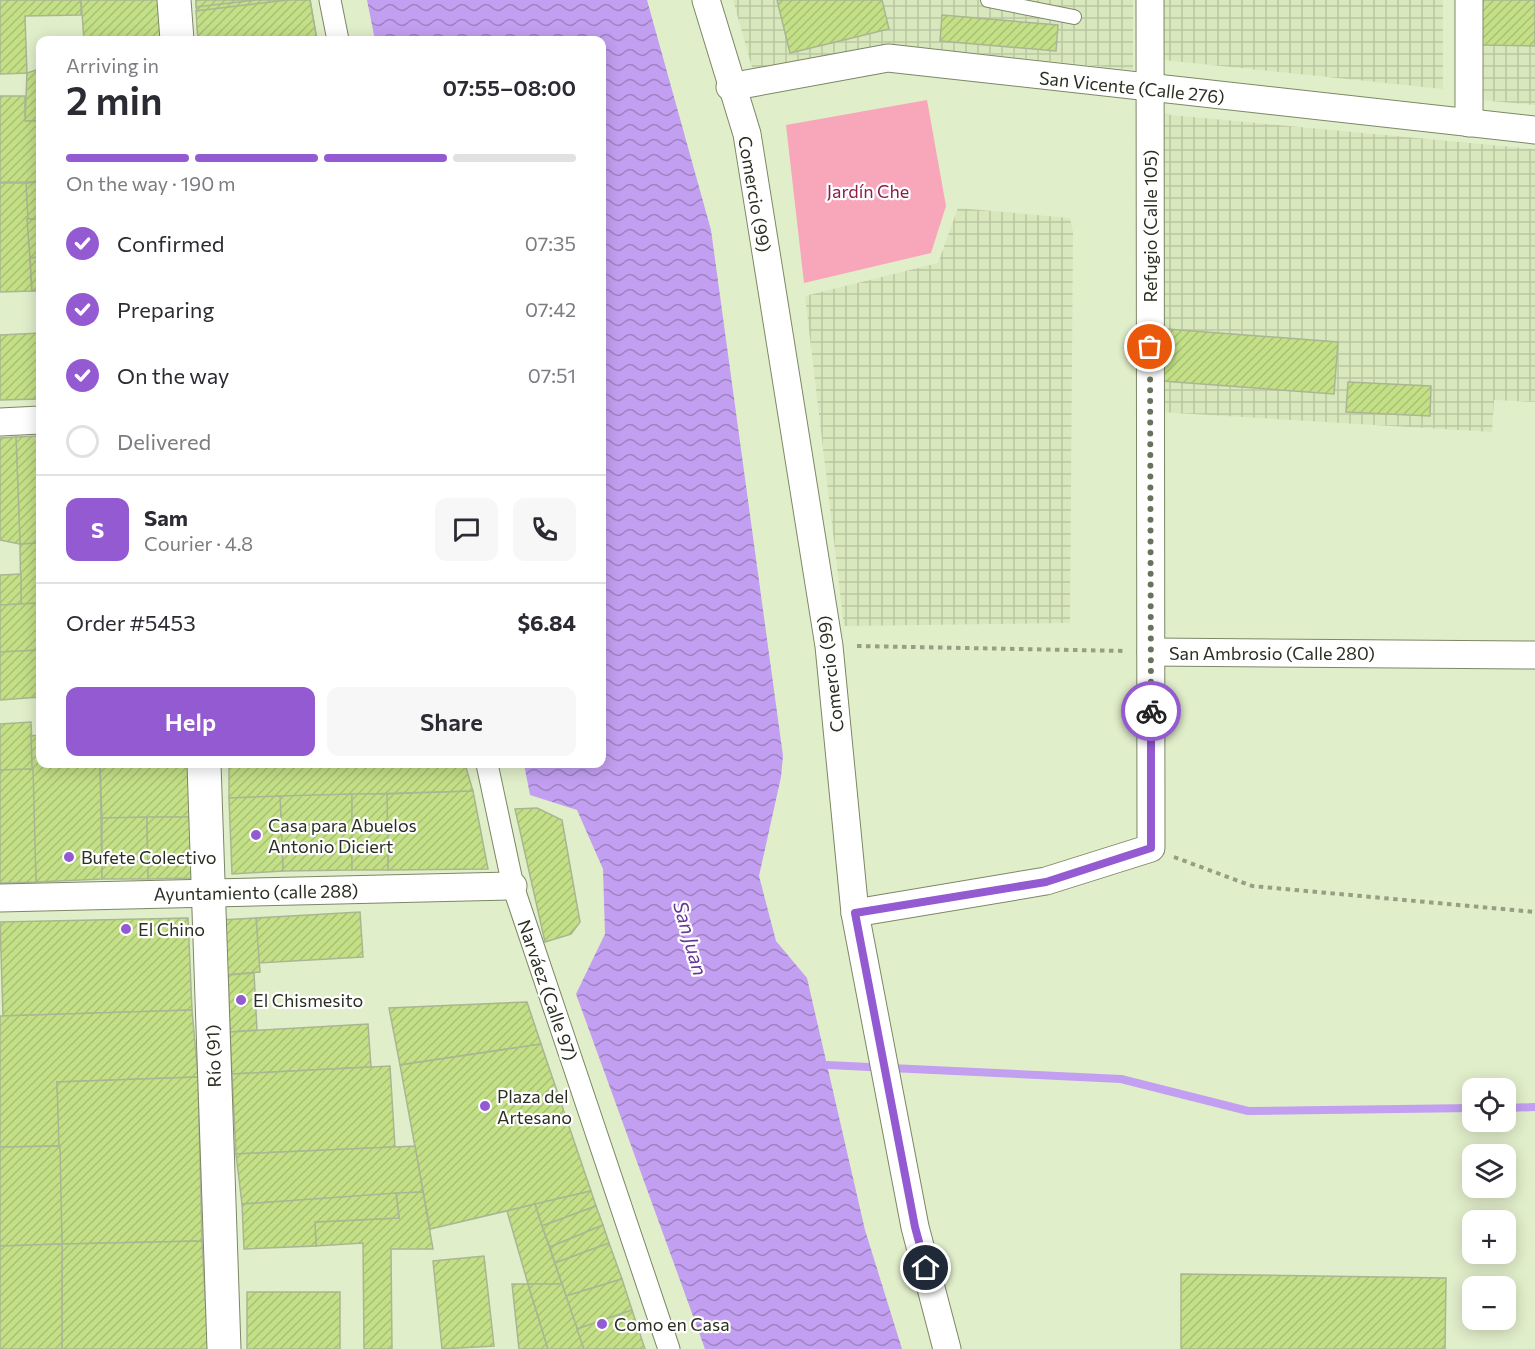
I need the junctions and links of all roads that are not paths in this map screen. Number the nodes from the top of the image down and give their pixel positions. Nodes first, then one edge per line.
1 (174, 0) edge
2 (330, 0) edge
3 (706, 0) edge
4 (988, 0) edge
5 (1150, 0) edge
6 (1469, 0) edge
7 (1074, 17) dead end
8 (177, 36) edge
9 (337, 36) edge
10 (730, 87) junction
11 (1150, 89) junction
12 (1469, 123) junction
13 (1535, 130) edge
14 (36, 420) edge
15 (0, 422) edge
16 (1151, 652) junction
17 (1535, 655) edge
18 (204, 768) edge
19 (488, 768) edge
20 (513, 886) junction
21 (207, 893) junction
22 (0, 898) edge
23 (855, 913) junction
24 (224, 1349) edge
25 (669, 1349) edge
26 (947, 1349) edge

1 - 8 street
2 - 9 street
3 - 10 street, Comercio (99)
4 - 7 lane
5 - 11 street, Refugio (Calle 105)
6 - 12 street
10 - 11 street, San Vicente (Calle 276)
10 - 23 street, Comercio (99)
11 - 12 street, San Vicente (Calle 276)
11 - 16 street, Refugio (Calle 105)
12 - 13 street, San Vicente (Calle 276)
14 - 15 street
16 - 17 street, San Ambrosio (Calle 280)
16 - 23 street, Refugio (Calle 105)
18 - 21 street, Río (91)
19 - 20 street, Narváez (Calle 97)
20 - 21 street, Ayuntamiento (calle 288)
20 - 25 street, Narváez (Calle 97)
21 - 22 street, Ayuntamiento (calle 288)
21 - 24 street, Río (91)
23 - 26 street, Comercio (99)

